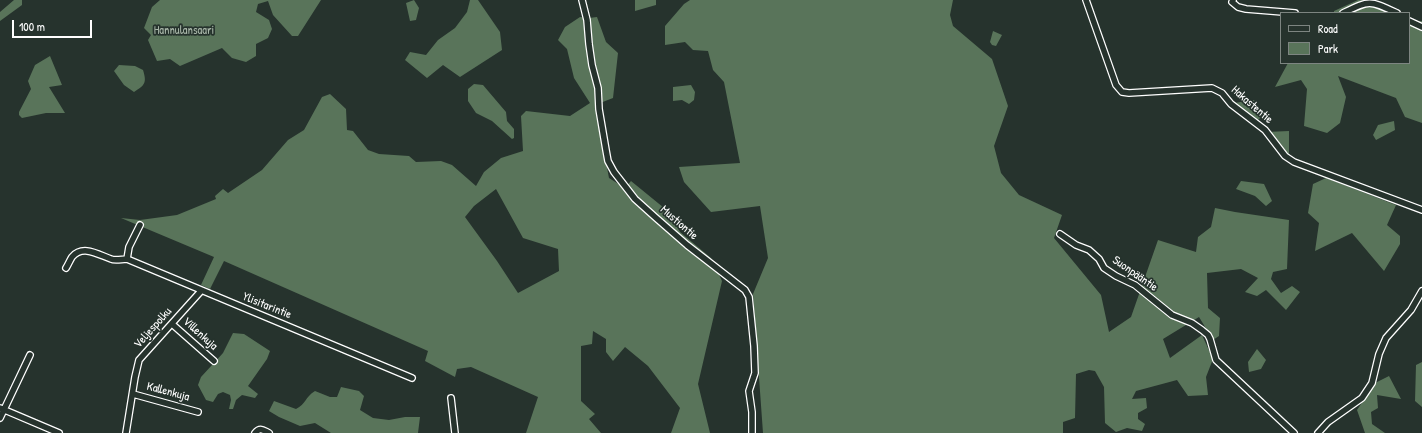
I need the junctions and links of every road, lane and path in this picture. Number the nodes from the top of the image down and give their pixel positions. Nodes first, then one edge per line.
1 (582, 0) edge
2 (1086, 0) edge
3 (1233, 0) edge
4 (1283, 12) edge
5 (1345, 12) edge
6 (1395, 12) edge
7 (1410, 21) edge
8 (1422, 27) edge
9 (1422, 210) edge
10 (140, 225) dead end
11 (1060, 234) dead end
12 (127, 259) junction
13 (66, 268) dead end
14 (201, 291) junction
15 (1422, 291) edge
16 (172, 324) junction
17 (30, 355) dead end
18 (214, 361) dead end
19 (412, 378) dead end
20 (132, 394) junction
21 (451, 398) dead end
22 (2, 410) edge
23 (198, 412) dead end
24 (0, 418) edge
25 (46, 430) edge
26 (59, 433) edge
27 (126, 433) edge
28 (255, 433) edge
29 (269, 433) edge
30 (454, 433) edge
31 (752, 433) edge
32 (1294, 433) edge
33 (1318, 433) edge

1 - 31 street, Mustiontie
2 - 9 street, Hakastentie
3 - 4 street
5 - 6 street
7 - 8 street
10 - 12 street
11 - 32 street, Suonpääntie
12 - 13 street, Ylisitarintie
12 - 14 street, Ylisitarintie
14 - 16 street, Veljespolku
14 - 19 street, Ylisitarintie
15 - 33 street
16 - 18 street, Villenkuja
16 - 20 street, Veljespolku
17 - 22 street
20 - 23 street, Kallenkuja
20 - 27 street, Veljespolku
21 - 30 street
22 - 24 street
22 - 25 street
25 - 26 street
28 - 29 street

